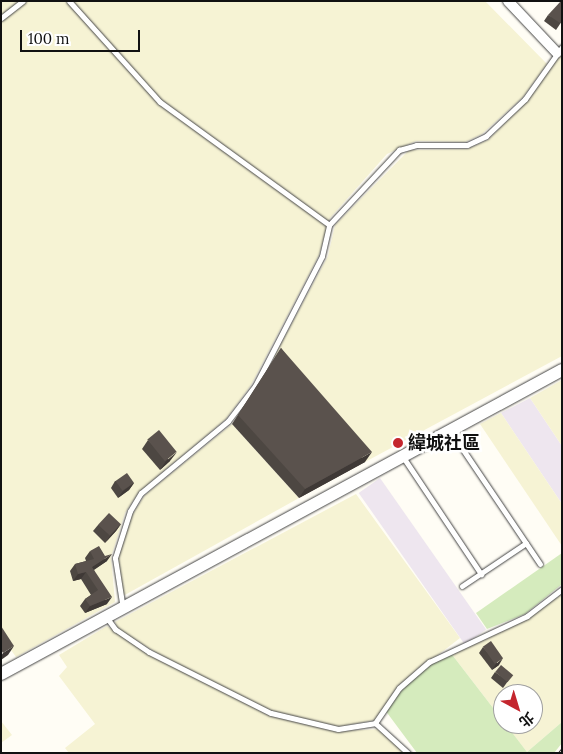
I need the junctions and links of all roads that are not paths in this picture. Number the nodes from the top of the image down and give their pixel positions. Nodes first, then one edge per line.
1 (22, 1) edge
2 (69, 1) edge
3 (508, 1) edge
4 (1, 18) edge
5 (560, 50) edge
6 (329, 225) junction
7 (562, 370) edge
8 (450, 431) junction
9 (402, 456) junction
10 (526, 543) junction
11 (540, 564) dead end
12 (480, 574) junction
13 (462, 586) dead end
14 (562, 589) edge
15 (123, 609) junction
16 (106, 618) junction
17 (1, 674) edge
18 (375, 723) junction
19 (408, 753) edge

1 - 4 lane
2 - 6 lane
3 - 5 street
5 - 6 lane
6 - 15 lane
7 - 8 street
8 - 9 street
8 - 10 lane
9 - 12 lane
9 - 15 street
10 - 11 lane
10 - 12 lane
12 - 13 lane
14 - 18 lane
15 - 16 street
16 - 17 street
16 - 18 lane
18 - 19 lane

